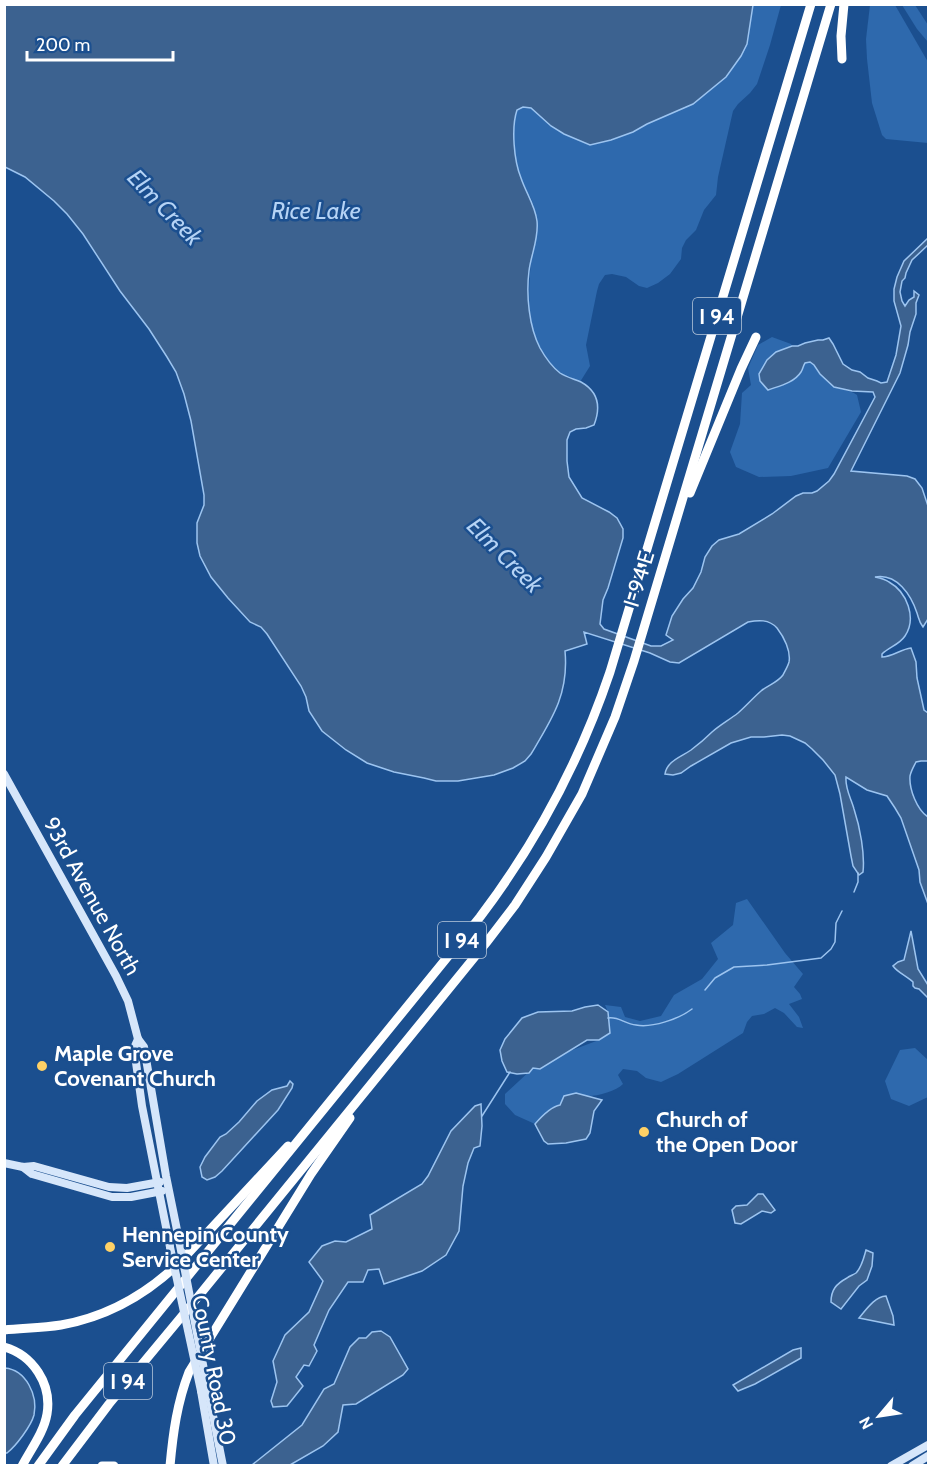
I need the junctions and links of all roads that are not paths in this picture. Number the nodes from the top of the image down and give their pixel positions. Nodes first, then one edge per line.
1 (811, 4) edge
2 (831, 4) edge
3 (844, 4) edge
4 (842, 59) dead end
5 (756, 337) dead end
6 (672, 537) junction
7 (4, 774) edge
8 (138, 1039) junction
9 (385, 1067) junction
10 (322, 1113) junction
11 (4, 1163) edge
12 (23, 1167) junction
13 (167, 1181) junction
14 (157, 1183) junction
15 (169, 1190) junction
16 (159, 1192) junction
17 (4, 1330) edge
18 (4, 1347) edge
19 (928, 1445) edge
20 (928, 1456) edge
21 (22, 1466) edge
22 (38, 1466) edge
23 (62, 1466) edge
24 (102, 1466) edge
25 (114, 1466) edge
26 (170, 1466) edge
27 (214, 1466) edge
28 (223, 1466) edge
29 (891, 1466) edge
30 (912, 1466) edge

1 - 10 highway, I 94
2 - 6 highway, I 94
3 - 4 highway
5 - 6 highway
6 - 9 highway, I-94 E / I 94
7 - 8 main road, 93rd Avenue North
8 - 13 main road, County Road 30
8 - 14 main road, County Road 30
9 - 23 highway, I 94
9 - 26 highway
10 - 17 highway
10 - 22 highway, I 94
11 - 12 main road
12 - 14 main road
12 - 16 main road
13 - 14 main road
13 - 15 main road, County Road 30
14 - 16 main road, County Road 30
15 - 16 main road
15 - 28 main road, County Road 30, bridge
16 - 27 main road, County Road 30, bridge
18 - 21 highway
19 - 29 main road
20 - 30 main road
24 - 25 highway

